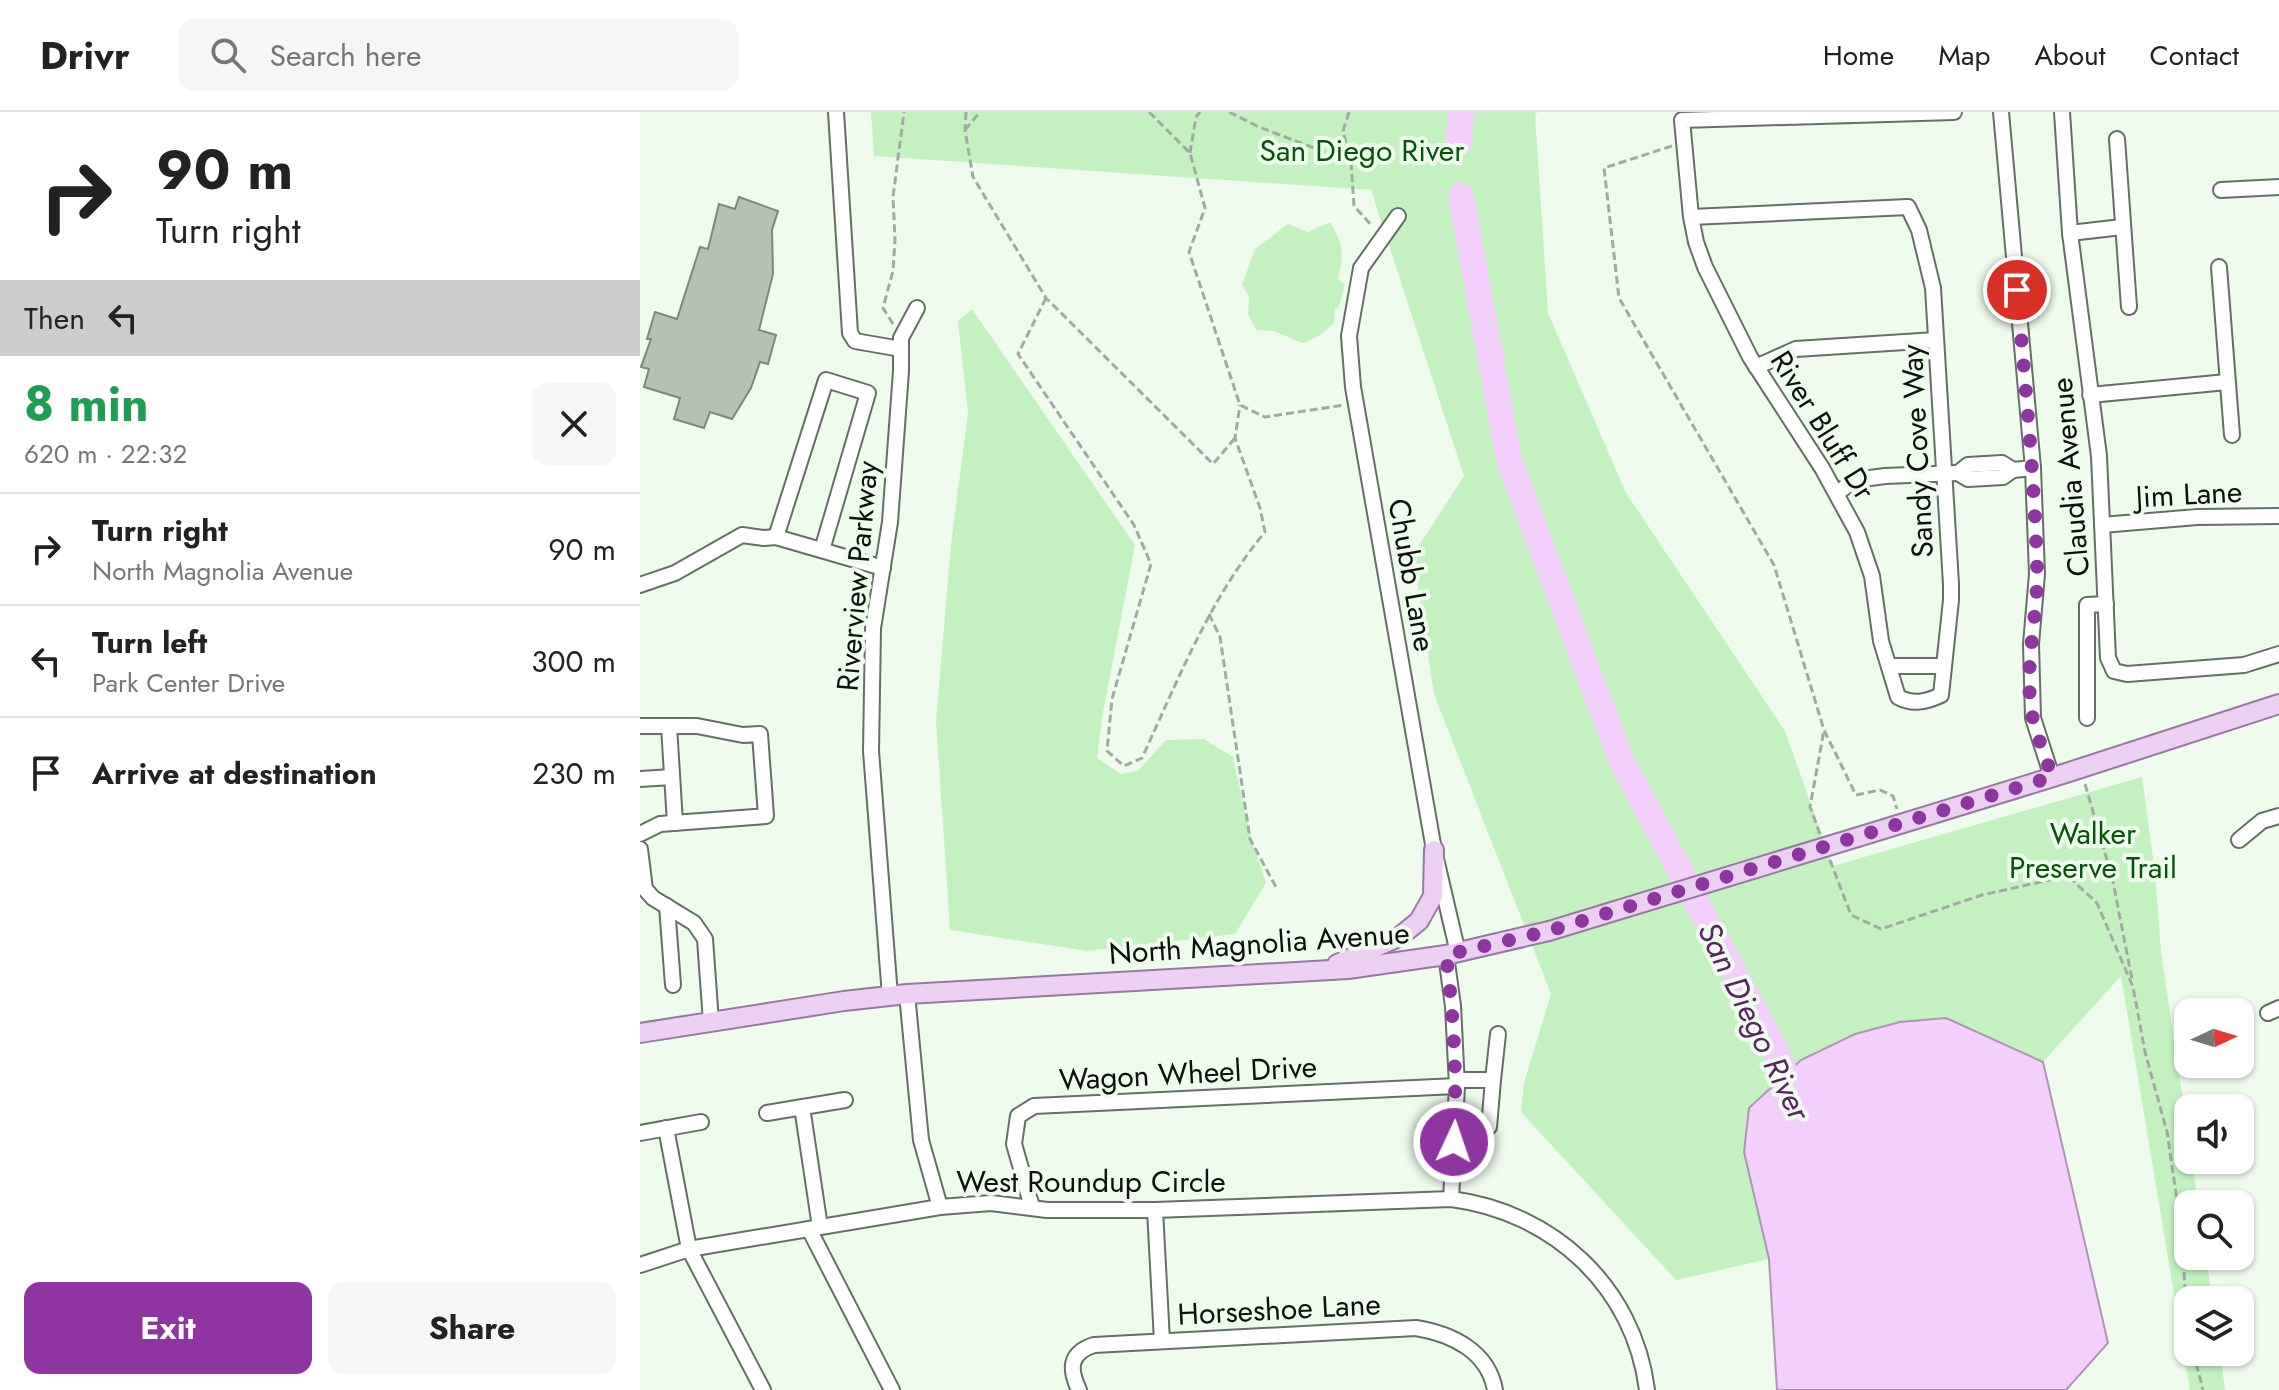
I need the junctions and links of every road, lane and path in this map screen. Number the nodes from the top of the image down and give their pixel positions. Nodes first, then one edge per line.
1 (836, 112) edge
2 (904, 112) edge
3 (966, 112) edge
4 (980, 112) edge
5 (1149, 112) edge
6 (1200, 112) edge
7 (1229, 112) edge
8 (1349, 112) edge
9 (1954, 112) edge
10 (2001, 112) edge
11 (2062, 112) edge
12 (965, 130) junction
13 (2117, 139) dead end
14 (1683, 142) junction
15 (1190, 153) junction
16 (1351, 162) junction
17 (2279, 187) edge
18 (2221, 190) dead end
19 (1398, 216) dead end
20 (1691, 217) junction
21 (2122, 227) junction
22 (2070, 233) junction
23 (1383, 238) junction
24 (2219, 267) dead end
25 (1046, 298) junction
26 (2129, 307) dead end
27 (917, 308) dead end
28 (1936, 340) junction
29 (901, 344) junction
30 (1756, 367) junction
31 (2227, 382) junction
32 (2090, 395) junction
33 (1356, 403) junction
34 (1240, 405) junction
35 (2232, 435) dead end
36 (1235, 438) junction
37 (2033, 468) junction
38 (1951, 473) junction
39 (1837, 493) junction
40 (2279, 516) edge
41 (2102, 525) junction
42 (776, 537) junction
43 (822, 550) junction
44 (883, 568) junction
45 (640, 585) edge
46 (2106, 604) junction
47 (1209, 614) junction
48 (2279, 654) edge
49 (1889, 666) junction
50 (1944, 666) junction
51 (1941, 695) joint
52 (2279, 704) edge
53 (2087, 718) dead end
54 (640, 726) edge
55 (669, 726) junction
56 (1824, 730) junction
57 (2080, 768) junction
58 (672, 777) junction
59 (2052, 777) junction
60 (640, 779) edge
61 (2279, 816) edge
62 (675, 823) junction
63 (1902, 824) junction
64 (640, 834) edge
65 (1821, 834) dead end
66 (2239, 840) dead end
67 (1826, 848) dead end
68 (640, 849) edge
69 (1434, 850) junction
70 (1276, 887) dead end
71 (667, 906) junction
72 (1452, 954) junction
73 (1316, 972) junction
74 (673, 985) dead end
75 (2133, 987) junction
76 (898, 995) junction
77 (711, 1022) junction
78 (640, 1033) edge
79 (1498, 1034) dead end
80 (1493, 1080) junction
81 (1457, 1083) junction
82 (845, 1100) dead end
83 (802, 1107) junction
84 (767, 1113) dead end
85 (701, 1122) dead end
86 (1489, 1127) dead end
87 (666, 1128) junction
88 (640, 1133) edge
89 (1451, 1199) junction
90 (940, 1207) junction
91 (1032, 1207) junction
92 (1155, 1210) junction
93 (815, 1228) junction
94 (689, 1249) junction
95 (640, 1265) edge
96 (2185, 1286) edge
97 (1162, 1341) junction
98 (2197, 1366) edge
99 (763, 1390) edge
100 (892, 1390) edge
101 (1079, 1390) edge
102 (1495, 1390) edge
103 (1647, 1390) edge
104 (2203, 1390) edge

1 - 29 street
2 - 29 path
3 - 12 path
4 - 12 path
5 - 15 path
6 - 15 path
7 - 16 path
8 - 16 path
9 - 14 street
10 - 37 street
11 - 22 street, Claudia Avenue
12 - 25 path
13 - 21 street
14 - 20 street, River Bluff Dr
14 - 56 path
15 - 34 path
16 - 23 path
17 - 18 street
19 - 23 street, Chubb Lane
20 - 28 street, Sandy Cove Way
20 - 30 street, River Bluff Dr
21 - 22 street
21 - 26 street
22 - 32 street, Claudia Avenue
23 - 33 street, Chubb Lane
24 - 31 street
25 - 36 path
25 - 47 path
27 - 29 street, Riverview Parkway
28 - 30 street
28 - 38 street, Sandy Cove Way
29 - 44 street, Riverview Parkway
30 - 39 street, River Bluff Dr
31 - 32 street
31 - 35 street
32 - 41 street, Claudia Avenue
33 - 34 path
33 - 69 street, Chubb Lane
34 - 36 path
36 - 47 path
37 - 38 street
37 - 59 street
38 - 39 street
38 - 50 street, Sandy Cove Way
39 - 49 street, River Bluff Dr
40 - 41 street, Jim Lane
41 - 46 street, Claudia Avenue
42 - 43 street
42 - 43 street
42 - 45 street
43 - 44 street
44 - 76 street, Riverview Parkway
46 - 48 street, Claudia Avenue
46 - 53 street
47 - 70 path
49 - 50 street
49 - 51 street, River Bluff Dr
50 - 51 street, Sandy Cove Way
52 - 57 main road, North Magnolia Avenue
54 - 55 street
55 - 58 street
55 - 62 street
56 - 63 path
56 - 65 path
57 - 59 main road, North Magnolia Avenue
57 - 75 path
58 - 60 street
58 - 62 street
59 - 63 main road, North Magnolia Avenue
61 - 66 street
62 - 64 street
63 - 72 main road, North Magnolia Avenue, bridge
67 - 75 path
68 - 71 street
69 - 72 street, Chubb Lane
69 - 73 main road
71 - 74 street
71 - 77 street
72 - 73 main road, North Magnolia Avenue
72 - 81 street, Chubb Lane
73 - 76 main road, North Magnolia Avenue
75 - 96 path
76 - 77 main road, North Magnolia Avenue
76 - 90 street, Riverview Parkway
77 - 78 main road, North Magnolia Avenue
79 - 80 street
80 - 81 street, Wagon Wheel Drive
80 - 86 street
81 - 89 street, Chubb Lane
81 - 91 street, Wagon Wheel Drive
82 - 83 street
83 - 84 street
83 - 93 street
85 - 87 street
87 - 88 street
87 - 94 street
89 - 92 street, West Roundup Circle
89 - 103 street, West Roundup Circle
90 - 91 street, West Roundup Circle
90 - 93 street, West Roundup Circle
91 - 92 street, West Roundup Circle
92 - 97 street
93 - 94 street, West Roundup Circle
93 - 100 street
94 - 95 street, West Roundup Circle
94 - 99 street
97 - 101 street, Horseshoe Lane
97 - 102 street, Horseshoe Lane
98 - 104 path

